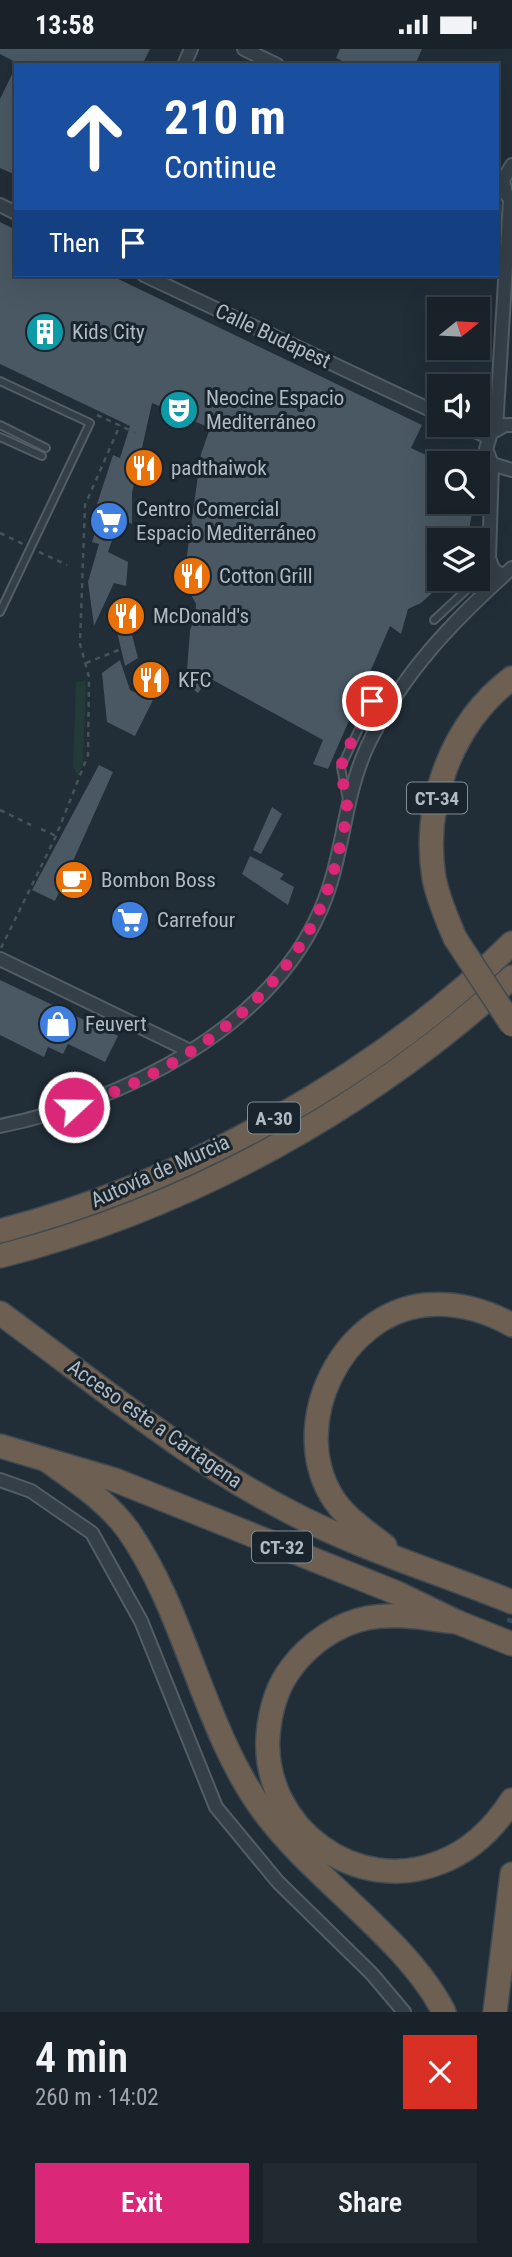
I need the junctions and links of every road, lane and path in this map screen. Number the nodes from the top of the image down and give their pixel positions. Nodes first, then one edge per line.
1 (244, 49) edge
2 (273, 63) edge
3 (505, 169) edge
4 (511, 201) edge
5 (148, 277) edge
6 (0, 381) edge
7 (427, 408) edge
8 (0, 425) edge
9 (120, 425) dead end
10 (512, 425) edge
11 (492, 433) junction
12 (0, 437) edge
13 (46, 448) dead end
14 (42, 456) dead end
15 (492, 464) junction
16 (512, 470) edge
17 (508, 572) edge
18 (0, 612) edge
19 (434, 619) dead end
20 (121, 649) dead end
21 (86, 663) junction
22 (512, 678) edge
23 (372, 701) dead end
24 (348, 805) junction
25 (0, 810) edge
26 (32, 825) dead end
27 (41, 829) dead end
28 (56, 836) junction
29 (512, 943) edge
30 (1, 948) edge
31 (0, 959) edge
32 (512, 977) edge
33 (512, 1025) edge
34 (190, 1051) junction
35 (0, 1126) edge
36 (0, 1231) edge
37 (0, 1256) edge
38 (2, 1315) edge
39 (512, 1325) edge
40 (0, 1446) edge
41 (48, 1461) junction
42 (0, 1480) edge
43 (401, 1560) junction
44 (512, 1601) edge
45 (457, 1622) junction
46 (512, 1644) edge
47 (512, 1800) edge
48 (512, 1874) edge
49 (512, 1963) edge
50 (404, 2012) edge
51 (444, 2012) edge
52 (495, 2012) edge
53 (506, 2012) edge

1 - 2 street
3 - 4 street
4 - 11 street
5 - 7 street, Calle Budapest
6 - 18 lane
8 - 13 lane
9 - 21 path
10 - 11 street
11 - 15 street
12 - 14 lane
15 - 16 street
15 - 17 street
17 - 19 lane
17 - 24 street
20 - 21 path
21 - 28 path
22 - 33 highway, CT-34, bridge
23 - 24 lane
24 - 34 street
25 - 26 path
27 - 28 path
28 - 30 path
29 - 36 highway, Autovía de Murcia / A-30
31 - 34 street
32 - 37 highway, Autovía de Murcia / A-30
34 - 35 street
38 - 43 highway, Acceso este a Cartagena / CT-32
39 - 43 highway
40 - 41 highway, Acceso este a Cartagena / CT-32
41 - 45 highway, Acceso este a Cartagena / CT-32
41 - 51 highway
42 - 50 street
43 - 44 highway, Acceso este a Cartagena / CT-32
45 - 46 highway, Acceso este a Cartagena / CT-32
45 - 47 highway
48 - 52 highway
49 - 53 highway

